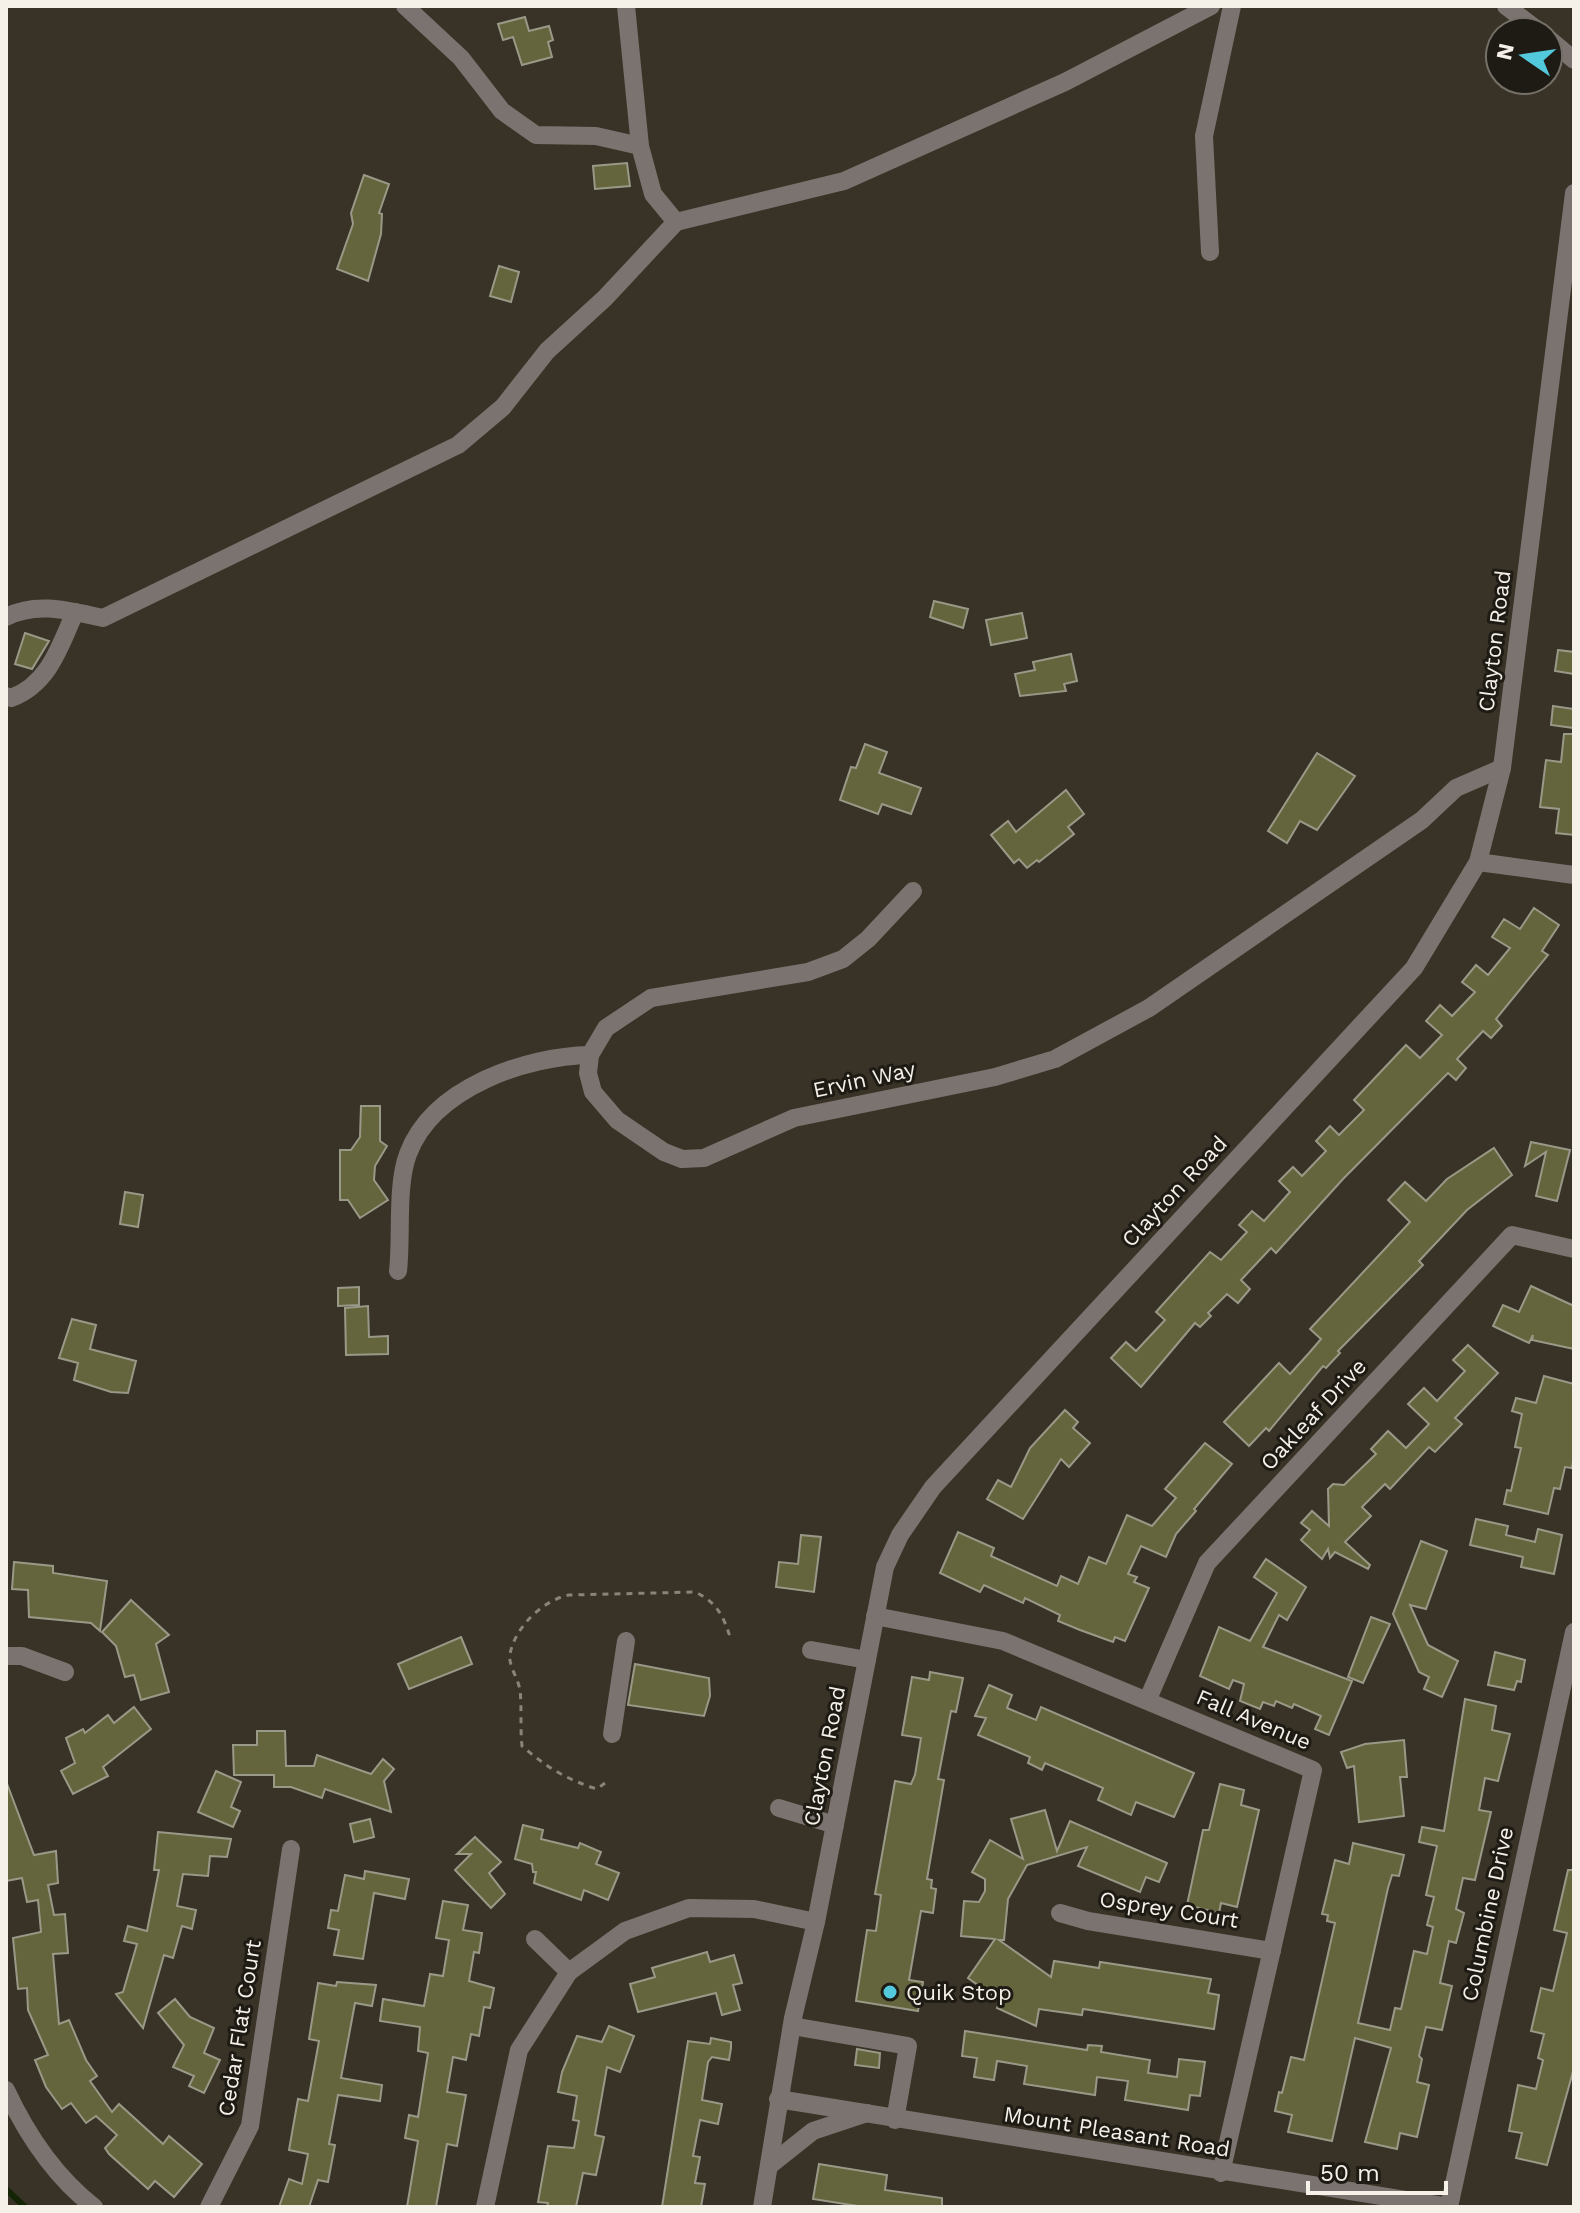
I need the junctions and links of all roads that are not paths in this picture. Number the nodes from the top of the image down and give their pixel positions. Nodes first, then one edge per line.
1 (405, 6) edge
2 (626, 6) edge
3 (1211, 6) edge
4 (1232, 6) edge
5 (640, 146) junction
6 (1574, 193) edge
7 (676, 222) junction
8 (1210, 252) dead end
9 (75, 612) junction
10 (6, 617) edge
11 (6, 696) edge
12 (1502, 768) junction
13 (1478, 862) junction
14 (1574, 875) edge
15 (913, 891) dead end
16 (590, 1055) junction
17 (1574, 1249) edge
18 (398, 1271) dead end
19 (875, 1616) junction
20 (1574, 1632) edge
21 (626, 1641) dead end
22 (811, 1650) dead end
23 (6, 1656) edge
24 (867, 1660) junction
25 (65, 1672) dead end
26 (1148, 1699) junction
27 (612, 1734) dead end
28 (779, 1808) dead end
29 (835, 1825) junction
30 (291, 1849) dead end
31 (1060, 1913) dead end
32 (816, 1922) junction
33 (535, 1939) dead end
34 (1272, 1951) junction
35 (569, 1972) junction
36 (792, 2026) junction
37 (6, 2090) edge
38 (778, 2099) junction
39 (867, 2113) junction
40 (895, 2120) junction
41 (769, 2166) junction
42 (1221, 2173) junction
43 (94, 2207) edge
44 (209, 2207) edge
45 (485, 2207) edge
46 (762, 2207) edge
47 (1449, 2207) edge

1 - 5 street
2 - 5 street
3 - 7 street
4 - 8 street
5 - 7 street
6 - 12 street, Clayton Road
7 - 9 street
9 - 10 street
9 - 11 street
12 - 13 street, Clayton Road
12 - 16 street, Ervin Way
13 - 14 street
13 - 19 street, Clayton Road
15 - 16 street
16 - 18 street
17 - 26 street, Oakleaf Drive
19 - 24 street, Clayton Road
19 - 26 street, Fall Avenue
20 - 47 street, Columbine Drive
21 - 27 street
22 - 24 street
23 - 25 street
24 - 29 street, Clayton Road
26 - 34 street, Fall Avenue
28 - 29 street
29 - 32 street, Clayton Road
30 - 44 street, Cedar Flat Court
31 - 34 street, Osprey Court
32 - 35 street
32 - 36 street, Clayton Road
33 - 35 street
34 - 42 street, Fall Avenue
35 - 45 street
36 - 38 street, Clayton Road
36 - 40 street
37 - 43 street
38 - 39 street, Mount Pleasant Road
38 - 41 street, Clayton Road
39 - 40 street, Mount Pleasant Road
39 - 41 street
40 - 42 street, Mount Pleasant Road
41 - 46 street, Clayton Road
42 - 47 street, Mount Pleasant Road

